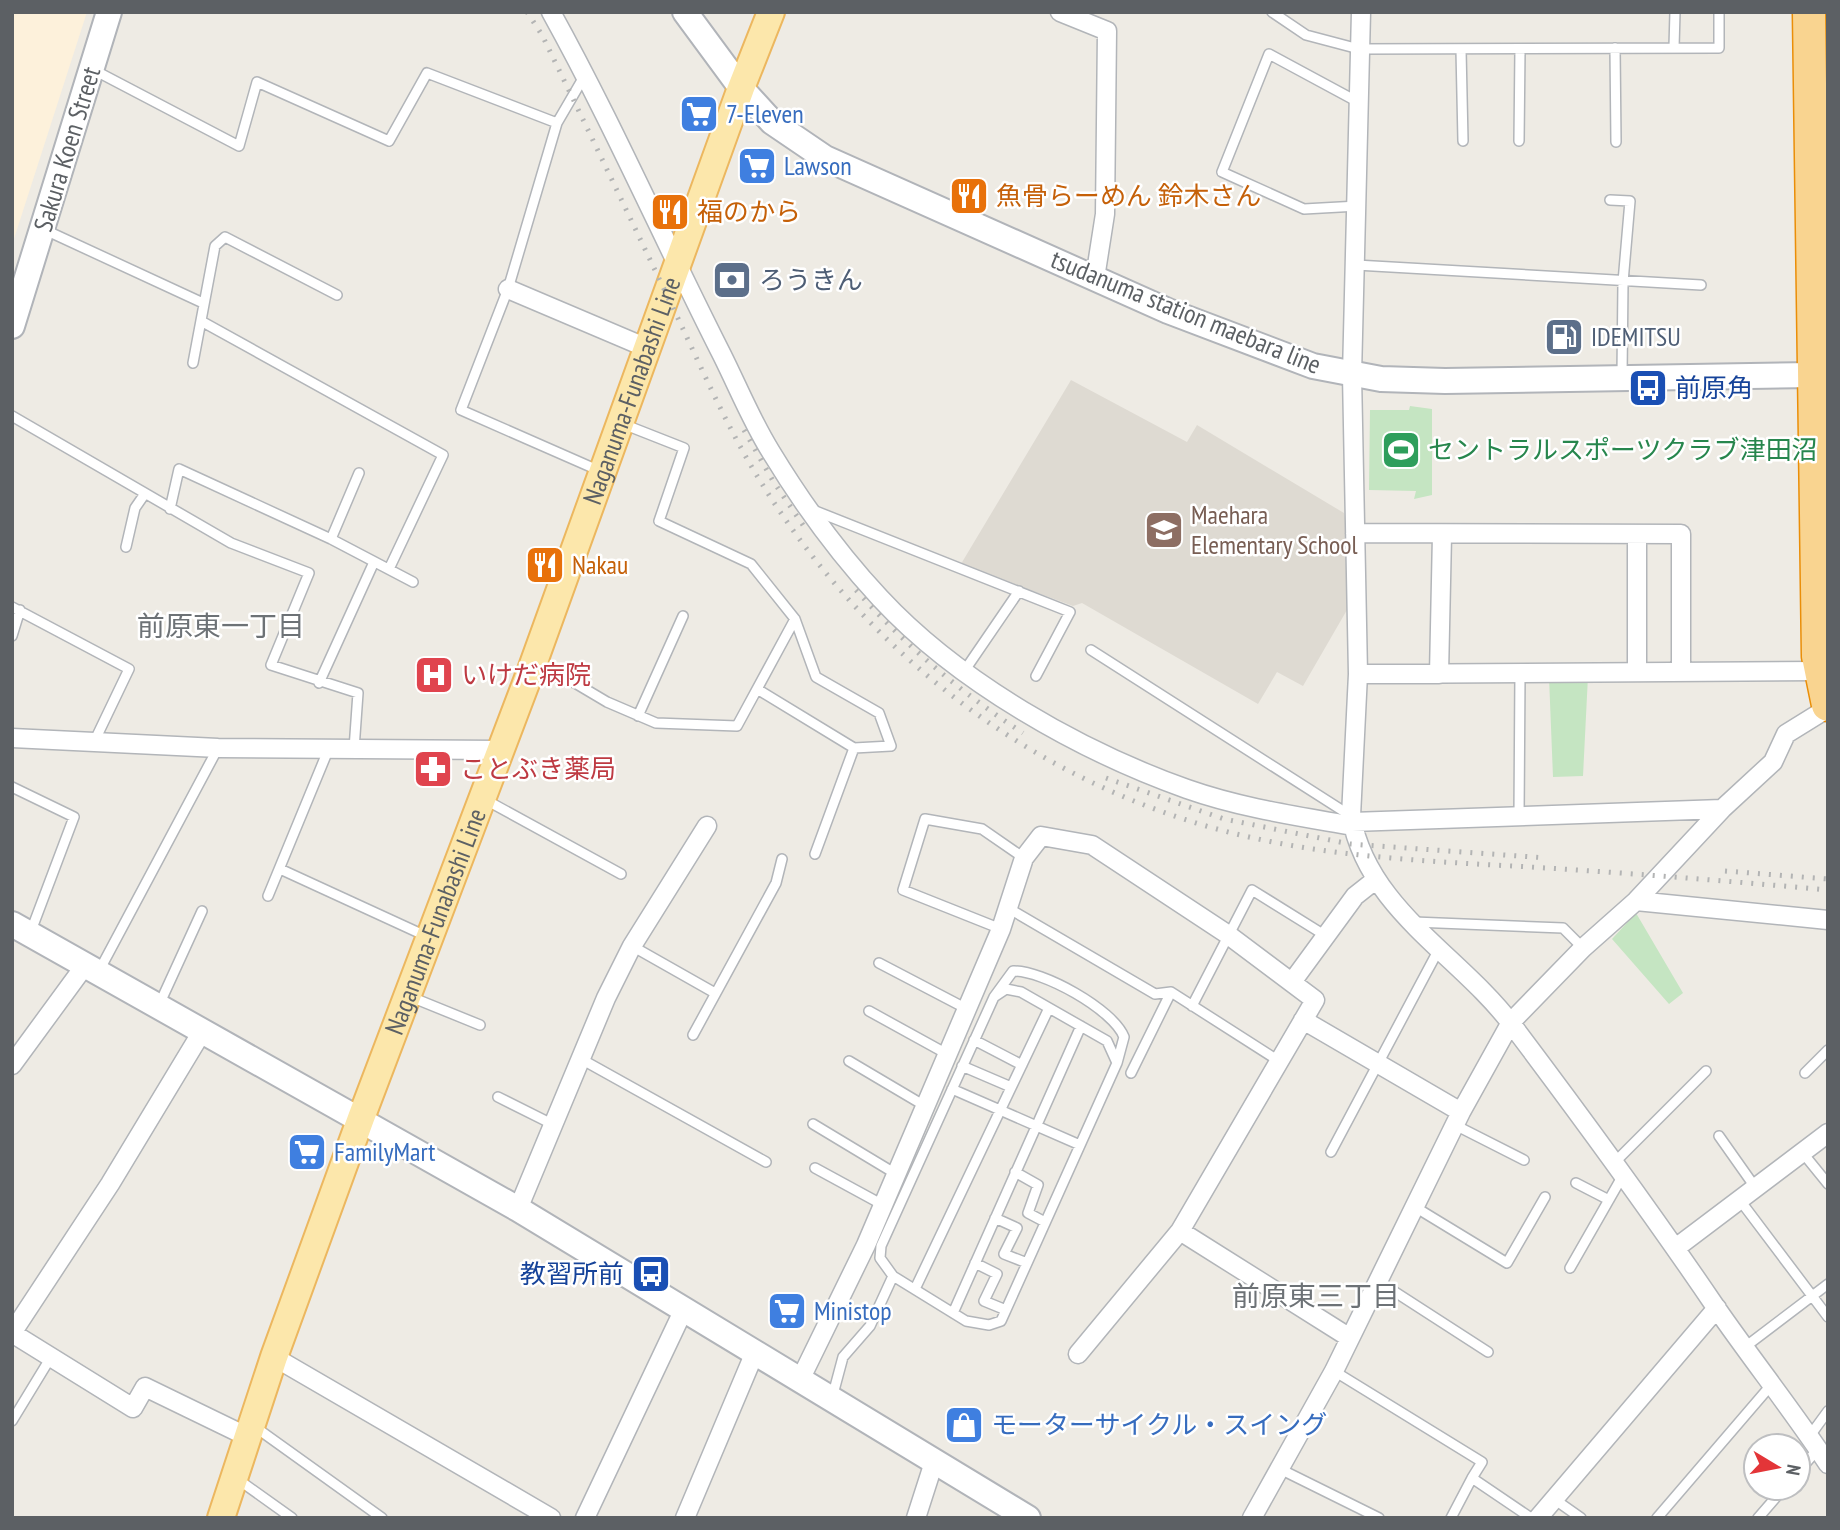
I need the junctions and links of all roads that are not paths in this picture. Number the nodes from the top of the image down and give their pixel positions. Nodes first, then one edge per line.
1 (109, 12) edge
2 (551, 12) edge
3 (685, 12) edge
4 (771, 12) edge
5 (1060, 12) edge
6 (1272, 12) edge
7 (1361, 12) edge
8 (1675, 12) edge
9 (1719, 12) edge
10 (1809, 12) edge
11 (1674, 47) junction
12 (1615, 48) junction
13 (1359, 49) junction
14 (1520, 49) junction
15 (1461, 50) junction
16 (1819, 64) edge
17 (90, 68) junction
18 (585, 74) junction
19 (741, 88) junction
20 (1359, 103) junction
21 (557, 123) junction
22 (1463, 141) dead end
23 (1518, 141) dead end
24 (1616, 142) dead end
25 (1820, 196) edge
26 (1610, 200) dead end
27 (1358, 206) junction
28 (43, 229) junction
29 (1356, 265) junction
30 (679, 266) junction
31 (1095, 278) junction
32 (1623, 282) junction
33 (1701, 285) dead end
34 (508, 289) junction
35 (337, 295) dead end
36 (203, 303) junction
37 (201, 321) junction
38 (12, 326) edge
39 (647, 348) junction
40 (1818, 362) edge
41 (193, 363) dead end
42 (1352, 375) junction
43 (1622, 378) junction
44 (12, 416) edge
45 (620, 423) junction
46 (602, 472) junction
47 (359, 473) dead end
48 (144, 495) junction
49 (810, 508) junction
50 (170, 509) junction
51 (1355, 533) junction
52 (1637, 534) junction
53 (1443, 535) junction
54 (331, 539) junction
55 (126, 547) dead end
56 (374, 562) junction
57 (389, 569) junction
58 (413, 582) dead end
59 (1018, 591) junction
60 (16, 609) edge
61 (683, 616) dead end
62 (795, 619) junction
63 (12, 636) edge
64 (1091, 650) dead end
65 (1822, 661) edge
66 (531, 670) junction
67 (965, 670) junction
68 (1637, 672) junction
69 (1681, 672) junction
70 (1520, 673) junction
71 (1358, 674) junction
72 (1438, 674) junction
73 (1036, 676) dead end
74 (319, 683) junction
75 (757, 689) junction
76 (1828, 706) edge
77 (638, 716) junction
78 (12, 738) edge
79 (95, 740) junction
80 (218, 748) junction
81 (329, 748) junction
82 (854, 748) junction
83 (354, 749) junction
84 (499, 750) junction
85 (12, 788) edge
86 (483, 798) junction
87 (1722, 809) junction
88 (1519, 816) junction
89 (1352, 821) junction
90 (706, 826) dead end
91 (815, 854) dead end
92 (1024, 858) junction
93 (782, 859) dead end
94 (280, 869) junction
95 (621, 874) dead end
96 (1374, 881) junction
97 (268, 896) dead end
98 (1636, 901) junction
99 (1008, 908) junction
100 (202, 911) dead end
101 (1828, 920) edge
102 (1412, 922) junction
103 (21, 929) edge
104 (1001, 929) junction
105 (1227, 934) junction
106 (1326, 936) junction
107 (430, 937) junction
108 (632, 946) junction
109 (1583, 948) junction
110 (1438, 950) junction
111 (879, 963) dead end
112 (93, 967) junction
113 (1292, 982) junction
114 (1171, 992) junction
115 (715, 993) junction
116 (408, 996) junction
117 (994, 997) junction
118 (159, 1005) junction
119 (1192, 1006) junction
120 (1049, 1008) junction
121 (967, 1009) junction
122 (869, 1011) dead end
123 (1303, 1020) junction
124 (1511, 1022) junction
125 (480, 1025) dead end
126 (1081, 1026) junction
127 (203, 1030) junction
128 (693, 1035) dead end
129 (974, 1041) junction
130 (1828, 1049) edge
131 (947, 1054) junction
132 (581, 1059) junction
133 (849, 1061) dead end
134 (1279, 1061) junction
135 (1116, 1063) junction
136 (1379, 1064) junction
137 (12, 1065) edge
138 (1022, 1065) junction
139 (962, 1066) junction
140 (1706, 1071) dead end
141 (1131, 1073) dead end
142 (1805, 1073) dead end
143 (1012, 1087) junction
144 (952, 1089) junction
145 (498, 1097) dead end
146 (925, 1106) junction
147 (1000, 1110) junction
148 (361, 1118) junction
149 (1458, 1118) junction
150 (813, 1124) dead end
151 (554, 1125) junction
152 (1036, 1126) junction
153 (1828, 1133) edge
154 (1719, 1136) dead end
155 (1080, 1145) junction
156 (1331, 1152) dead end
157 (1802, 1152) junction
158 (1524, 1160) dead end
159 (766, 1163) dead end
160 (815, 1168) dead end
161 (1618, 1170) junction
162 (1015, 1172) junction
163 (896, 1174) junction
164 (1576, 1183) dead end
165 (1828, 1184) edge
166 (1755, 1187) junction
167 (1545, 1197) dead end
168 (1740, 1199) junction
169 (1609, 1200) junction
170 (883, 1205) junction
171 (1415, 1207) junction
172 (518, 1209) junction
173 (995, 1218) junction
174 (1045, 1222) junction
175 (1180, 1231) junction
176 (1677, 1247) junction
177 (975, 1263) junction
178 (1027, 1263) junction
179 (1570, 1268) dead end
180 (893, 1276) junction
181 (1378, 1280) junction
182 (1828, 1284) edge
183 (915, 1289) junction
184 (1812, 1295) junction
185 (1717, 1308) junction
186 (684, 1309) junction
187 (1006, 1310) junction
188 (953, 1312) junction
189 (1828, 1317) edge
190 (12, 1333) edge
191 (1350, 1338) junction
192 (1745, 1347) junction
193 (755, 1352) junction
194 (1488, 1352) dead end
195 (1078, 1354) dead end
196 (51, 1357) junction
197 (274, 1357) junction
198 (1334, 1371) junction
199 (800, 1380) junction
200 (1772, 1384) junction
201 (832, 1400) junction
202 (1828, 1411) edge
203 (12, 1421) edge
204 (250, 1431) junction
205 (1818, 1450) edge
206 (934, 1462) junction
207 (1280, 1469) junction
208 (235, 1477) junction
209 (1472, 1478) junction
210 (1554, 1499) junction
211 (1772, 1502) edge
212 (1376, 1517) edge
213 (221, 1518) edge
214 (292, 1518) edge
215 (382, 1518) edge
216 (551, 1518) edge
217 (585, 1518) edge
218 (685, 1518) edge
219 (916, 1518) edge
220 (1028, 1518) edge
221 (1252, 1518) edge
222 (1451, 1518) edge
223 (1531, 1518) edge
224 (1538, 1518) edge
225 (1581, 1518) edge
226 (1657, 1518) edge
227 (1758, 1518) edge

1 - 17 street, Sakura Koen Street
2 - 18 street
3 - 19 street, tsudanuma station maebara line
4 - 19 main road, Naganuma-Funabashi Line
5 - 31 street
6 - 13 lane
7 - 13 street
8 - 11 lane
9 - 11 lane
10 - 16 highway
11 - 12 lane
12 - 14 lane
12 - 24 lane
13 - 15 lane
13 - 20 street
14 - 15 lane
14 - 23 lane
15 - 22 lane
16 - 25 highway
17 - 21 lane
17 - 28 street, Sakura Koen Street
18 - 21 lane
18 - 30 street
19 - 30 main road, Naganuma-Funabashi Line
19 - 31 street, tsudanuma station maebara line
20 - 27 street
20 - 27 lane
21 - 34 lane
25 - 40 highway
26 - 32 lane
27 - 29 street
28 - 36 lane
28 - 38 street, Sakura Koen Street
29 - 32 lane
29 - 42 street
30 - 39 main road, Naganuma-Funabashi Line
30 - 49 street
31 - 42 street, tsudanuma station maebara line
32 - 33 lane
32 - 43 lane
34 - 39 street
34 - 46 lane
35 - 36 lane
36 - 37 lane
37 - 41 lane
37 - 57 lane
39 - 45 main road, Naganuma-Funabashi Line
40 - 43 street, tsudanuma station maebara line
40 - 65 highway
42 - 43 street, tsudanuma station maebara line
42 - 51 street
44 - 48 lane
45 - 46 main road, Naganuma-Funabashi Line
45 - 62 lane
46 - 66 main road, Naganuma-Funabashi Line
47 - 54 lane
48 - 50 lane
48 - 55 lane
49 - 59 lane
49 - 67 street
50 - 54 lane
50 - 74 lane
51 - 53 street
51 - 71 street
52 - 53 street
52 - 68 street
52 - 69 street
53 - 72 street
54 - 56 lane
56 - 57 lane
56 - 74 lane
57 - 58 lane
59 - 67 lane
59 - 73 lane
60 - 63 lane
60 - 79 lane
61 - 77 lane
62 - 75 lane
62 - 82 lane
64 - 89 lane
65 - 69 street
65 - 76 highway
66 - 77 lane
66 - 84 main road, Naganuma-Funabashi Line
67 - 89 street
68 - 69 street
68 - 70 street
70 - 72 street
70 - 88 lane
71 - 72 street
71 - 89 street
74 - 83 lane
75 - 77 lane
75 - 82 lane
76 - 87 street
78 - 79 street
79 - 80 street
80 - 81 street
80 - 112 lane
81 - 83 street
81 - 94 lane
82 - 91 lane
83 - 84 street
84 - 86 main road, Naganuma-Funabashi Line
85 - 103 lane
86 - 95 lane
86 - 107 main road, Naganuma-Funabashi Line
87 - 88 street
87 - 98 street
88 - 89 street
89 - 96 street
90 - 108 street
92 - 99 street
92 - 104 lane
92 - 105 street
93 - 115 lane
94 - 97 lane
94 - 107 lane
96 - 102 street
96 - 106 street
98 - 101 street
98 - 109 street
99 - 104 street
99 - 114 lane
100 - 118 lane
102 - 109 lane
102 - 110 street
103 - 112 street
104 - 121 street
105 - 106 lane
105 - 113 street
105 - 119 lane
106 - 113 street
107 - 116 main road, Naganuma-Funabashi Line
108 - 115 lane
108 - 132 street
109 - 124 street
110 - 124 street
110 - 136 lane
111 - 121 lane
112 - 118 street
112 - 137 street
113 - 123 street
114 - 119 lane
114 - 141 lane
115 - 128 lane
116 - 125 lane
116 - 148 main road, Naganuma-Funabashi Line
117 - 120 lane
117 - 129 lane
117 - 135 lane
118 - 127 street
119 - 134 lane
120 - 126 lane
120 - 138 lane
121 - 131 street
122 - 131 lane
123 - 134 street
123 - 136 street
124 - 149 street
124 - 161 street
126 - 135 lane
126 - 152 lane
127 - 148 street
127 - 190 street
129 - 138 lane
129 - 139 lane
130 - 142 lane
131 - 146 street
132 - 151 street
132 - 159 lane
133 - 146 lane
134 - 175 street
135 - 155 lane
136 - 149 street
136 - 156 lane
138 - 143 lane
139 - 143 lane
139 - 144 lane
140 - 161 lane
143 - 147 lane
144 - 147 lane
144 - 180 lane
145 - 151 lane
146 - 163 street
147 - 152 lane
147 - 183 lane
148 - 172 street
148 - 197 main road, Naganuma-Funabashi Line
149 - 158 lane
149 - 171 street
150 - 163 lane
151 - 172 street
152 - 155 lane
152 - 162 lane
153 - 157 street
154 - 166 lane
155 - 174 lane
157 - 165 lane
157 - 166 street
160 - 170 lane
161 - 169 lane
161 - 176 street
162 - 173 lane
162 - 174 lane
163 - 170 street
164 - 169 lane
166 - 168 street
167 - 171 lane
168 - 176 street
168 - 184 lane
169 - 179 lane
170 - 199 street
171 - 181 street
172 - 186 street
173 - 177 lane
173 - 178 lane
174 - 178 lane
175 - 191 street
175 - 195 street
176 - 185 street
177 - 187 lane
177 - 188 lane
178 - 187 lane
180 - 183 lane
180 - 201 lane
181 - 191 street
181 - 194 lane
182 - 184 lane
183 - 188 lane
184 - 189 lane
184 - 192 lane
185 - 192 street
185 - 210 street
186 - 193 street
186 - 217 street
187 - 188 lane
190 - 196 street
191 - 198 street
192 - 200 street
193 - 199 street
193 - 218 street
196 - 203 lane
196 - 204 street
197 - 204 main road, Naganuma-Funabashi Line
197 - 216 street
198 - 207 street
198 - 209 lane
199 - 201 street
200 - 205 street
200 - 226 lane
201 - 206 street
202 - 205 lane
204 - 208 main road, Naganuma-Funabashi Line
204 - 215 lane
206 - 219 street
206 - 220 street
207 - 212 lane
207 - 221 street
208 - 213 main road, Naganuma-Funabashi Line
208 - 214 lane
209 - 222 lane
209 - 223 lane
210 - 224 street
210 - 225 lane
211 - 227 lane

